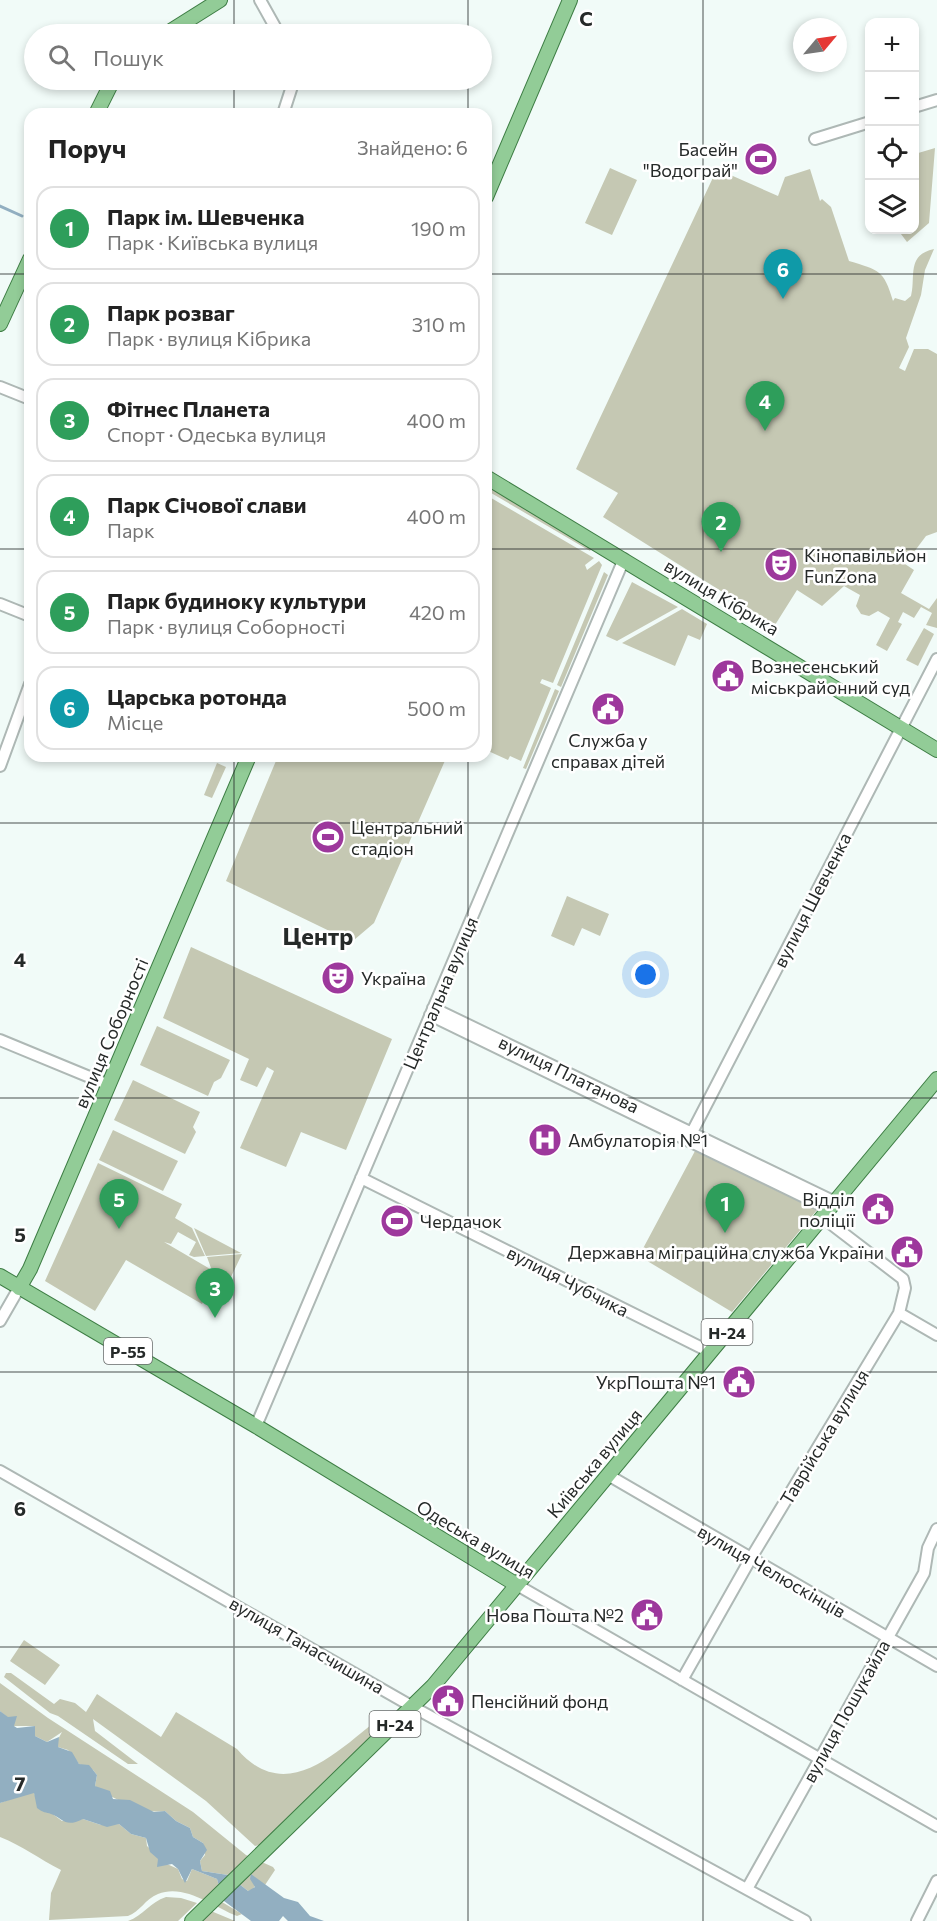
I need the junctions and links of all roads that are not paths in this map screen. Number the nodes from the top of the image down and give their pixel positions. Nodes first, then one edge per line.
1 (220, 0) edge
2 (260, 0) edge
3 (570, 0) edge
4 (182, 24) edge
5 (273, 24) edge
6 (108, 90) edge
7 (291, 90) edge
8 (937, 100) edge
9 (919, 106) edge
10 (99, 108) edge
11 (285, 108) edge
12 (865, 124) edge
13 (815, 139) dead end
14 (492, 183) edge
15 (24, 272) edge
16 (0, 324) edge
17 (0, 387) edge
18 (24, 397) edge
19 (492, 481) edge
20 (624, 559) junction
21 (0, 604) edge
22 (24, 614) edge
23 (937, 659) edge
24 (24, 700) edge
25 (902, 728) junction
26 (937, 750) edge
27 (246, 762) edge
28 (0, 766) edge
29 (432, 1012) junction
30 (0, 1040) edge
31 (937, 1079) edge
32 (109, 1085) junction
33 (690, 1137) junction
34 (361, 1178) junction
35 (829, 1210) junction
36 (0, 1276) edge
37 (20, 1287) junction
38 (898, 1313) junction
39 (0, 1321) edge
40 (937, 1335) edge
41 (710, 1352) junction
42 (256, 1426) junction
43 (0, 1471) edge
44 (608, 1475) junction
45 (937, 1529) edge
46 (751, 1558) junction
47 (517, 1585) junction
48 (886, 1638) junction
49 (937, 1666) edge
50 (682, 1680) junction
51 (413, 1707) junction
52 (819, 1760) junction
53 (937, 1826) edge
54 (937, 1881) edge
55 (747, 1889) junction
56 (192, 1921) edge
57 (805, 1921) edge
58 (917, 1921) edge

1 - 4 main road
2 - 5 street
3 - 14 main road
6 - 10 main road
7 - 11 street
8 - 9 street
12 - 13 street
15 - 16 main road
17 - 18 street
19 - 20 main road, вулиця Кібрика
20 - 25 main road, вулиця Кібрика
20 - 29 street, Центральна вулиця
21 - 22 street
23 - 25 street, вулиця Шевченка
24 - 28 street
25 - 26 main road, вулиця Кібрика
25 - 33 street, вулиця Шевченка
27 - 32 main road, вулиця Соборності
29 - 33 street, вулиця Платанова
29 - 34 street, Центральна вулиця
30 - 32 street
31 - 35 main road, Київська вулиця / Н-24
32 - 37 main road, вулиця Соборності
33 - 35 street, вулиця Платанова
34 - 41 street, вулиця Чубчика
34 - 42 street, Центральна вулиця
35 - 38 street, Таврійська вулиця
35 - 41 main road, Київська вулиця / Н-24
36 - 37 main road, Одеська вулиця / Р-55
37 - 39 street, вулиця Соборності
37 - 42 main road, Одеська вулиця / Р-55
38 - 40 street
38 - 46 street, Таврійська вулиця
41 - 44 main road, Київська вулиця / Н-24
42 - 47 main road, Одеська вулиця / Р-55
43 - 51 street, вулиця Танасчишина
44 - 46 street, вулиця Челюскінців
44 - 47 main road, Київська вулиця / Н-24
45 - 48 street, вулиця Пошукайла
46 - 48 street, вулиця Челюскінців
46 - 50 street, Таврійська вулиця
47 - 50 street, Одеська вулиця
47 - 51 main road, Київська вулиця / Н-24
48 - 49 street, вулиця Челюскінців
48 - 52 street, вулиця Пошукайла
50 - 52 street, Одеська вулиця
51 - 55 street, вулиця Танасчишина
51 - 56 main road, Київська вулиця / Н-24
52 - 53 street, Одеська вулиця
52 - 55 street, вулиця Пошукайла
54 - 58 street
55 - 57 street, вулиця Танасчишина

